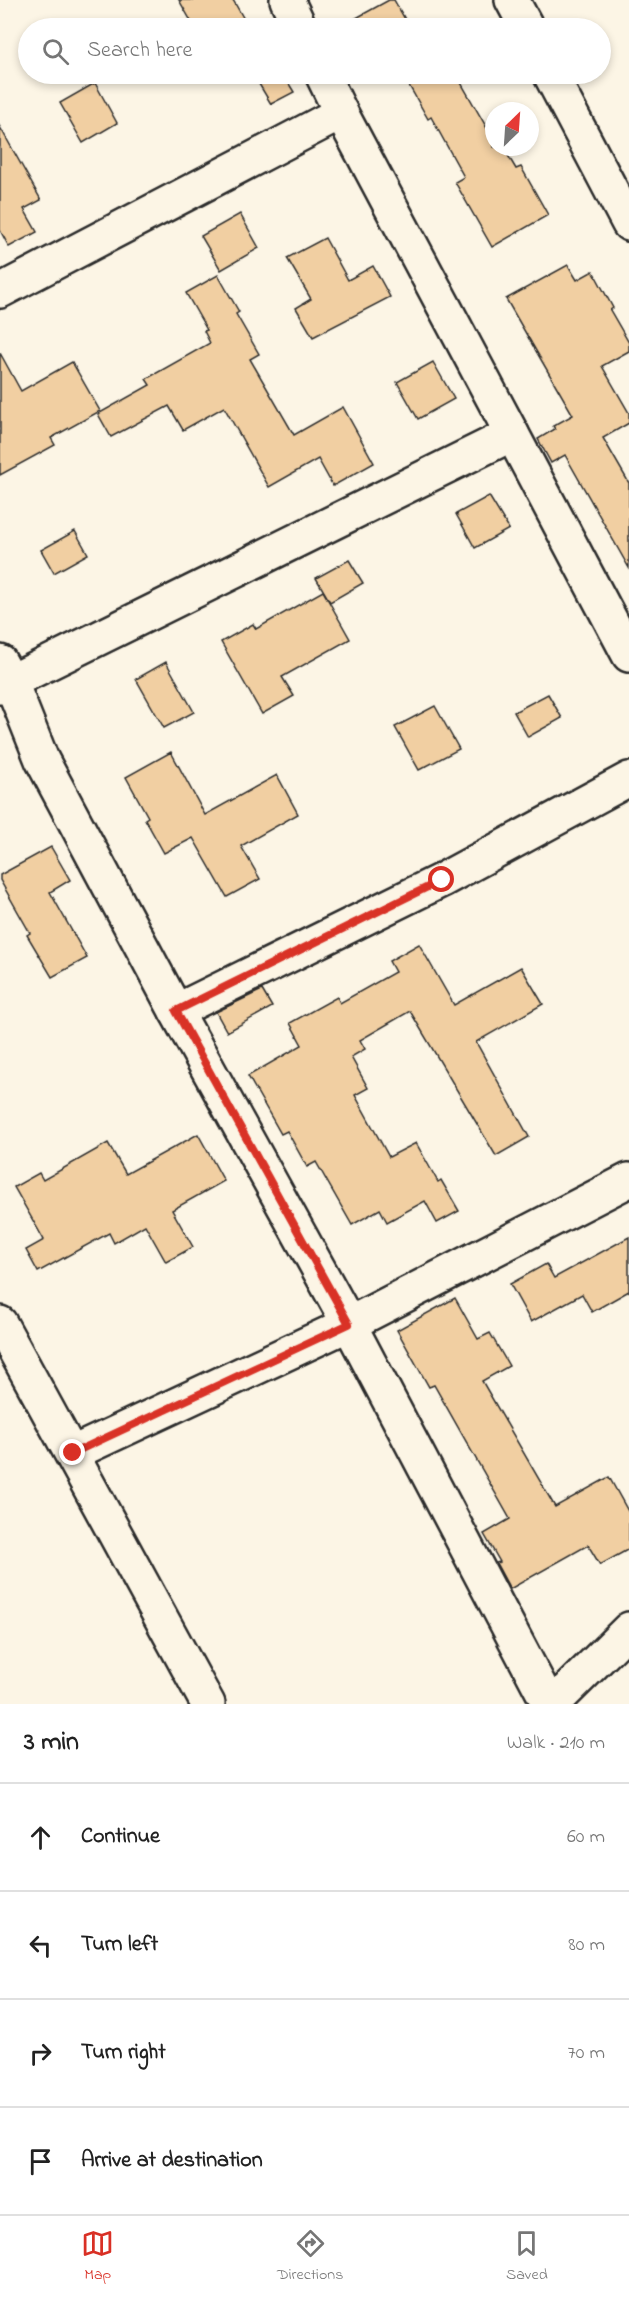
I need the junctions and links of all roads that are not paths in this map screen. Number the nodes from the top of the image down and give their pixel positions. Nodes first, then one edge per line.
1 (287, 0) edge
2 (512, 0) edge
3 (295, 18) edge
4 (522, 18) edge
5 (327, 84) edge
6 (555, 84) edge
7 (341, 113) junction
8 (629, 224) edge
9 (0, 291) edge
10 (512, 434) junction
11 (620, 613) edge
12 (629, 655) edge
13 (3, 676) edge
14 (629, 779) edge
15 (176, 1011) junction
16 (629, 1180) edge
17 (0, 1323) edge
18 (349, 1324) junction
19 (73, 1453) junction
20 (629, 1629) edge
21 (208, 1704) edge
22 (551, 1704) edge

1 - 3 street
2 - 4 street
5 - 7 street
6 - 8 street
7 - 9 street
7 - 10 street
10 - 11 street
10 - 13 street
11 - 12 street
13 - 15 street
14 - 15 street
15 - 18 street
16 - 18 street
17 - 19 street
18 - 19 street
18 - 22 street
19 - 21 street
20 - 22 street

